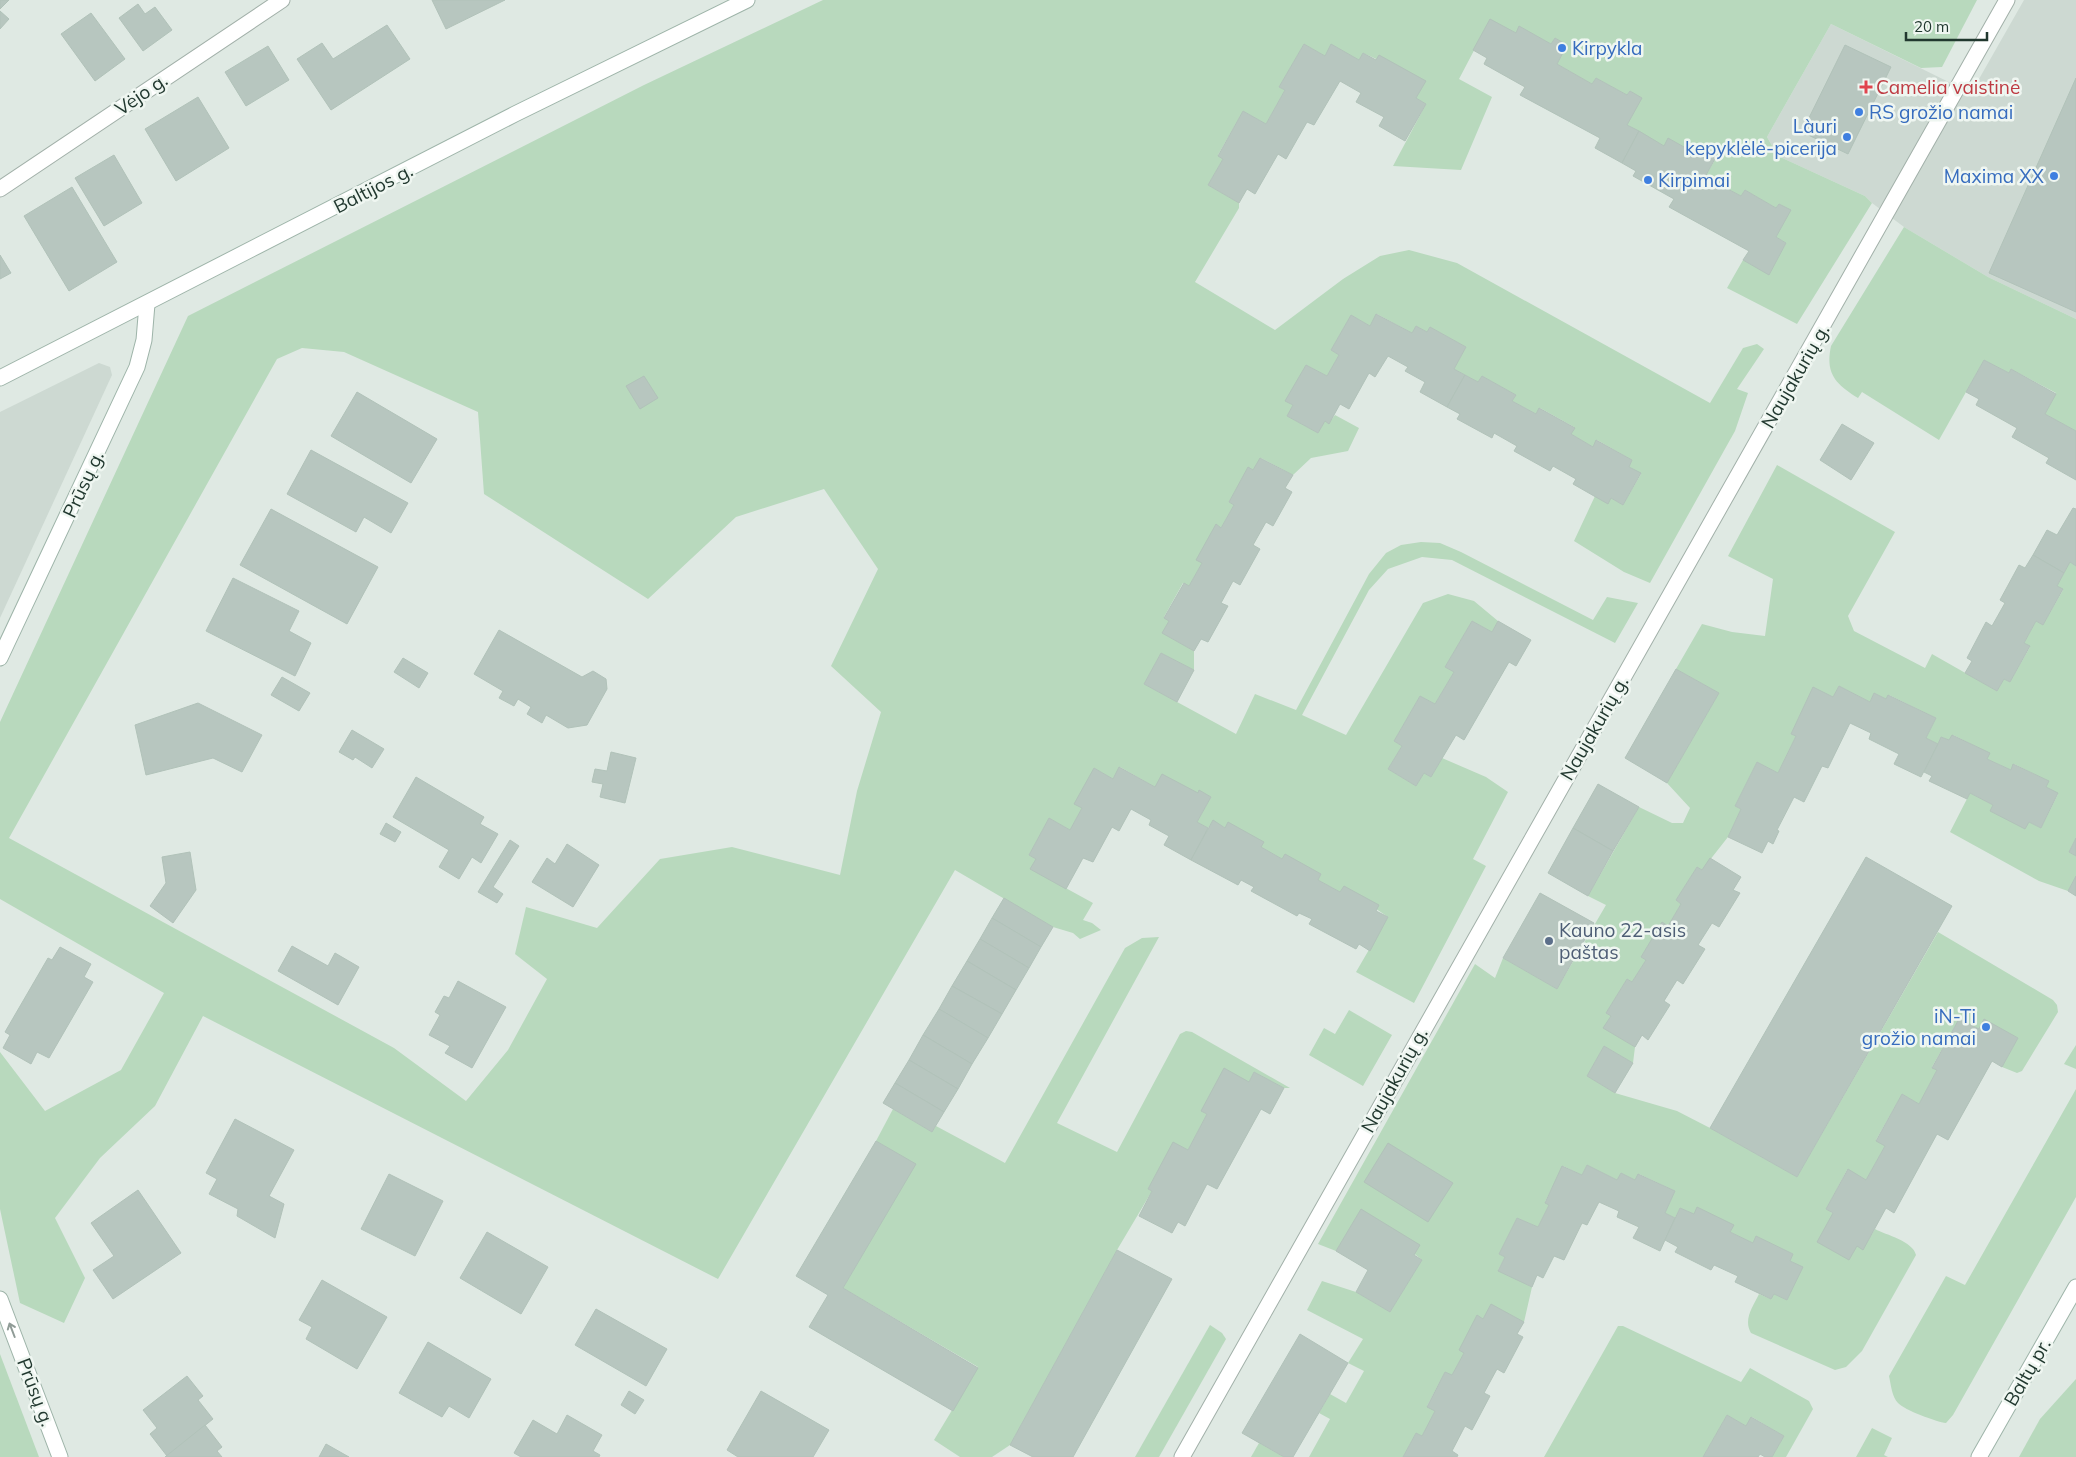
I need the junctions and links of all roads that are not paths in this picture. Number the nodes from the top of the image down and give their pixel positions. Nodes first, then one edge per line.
1 (282, 0) edge
2 (747, 0) edge
3 (2007, 0) edge
4 (0, 189) edge
5 (147, 304) junction
6 (0, 378) edge
7 (0, 658) edge
8 (2076, 1287) edge
9 (0, 1299) edge
10 (60, 1457) edge
11 (1182, 1457) edge
12 (1979, 1457) edge

1 - 4 street, Vėjo g.
2 - 5 street, Baltijos g.
3 - 11 street, Naujakurių g.
5 - 6 street, Baltijos g.
5 - 7 street, Prūsų g.
8 - 12 street, Baltų pr.
10 -> 9 street, Prūsų g.

